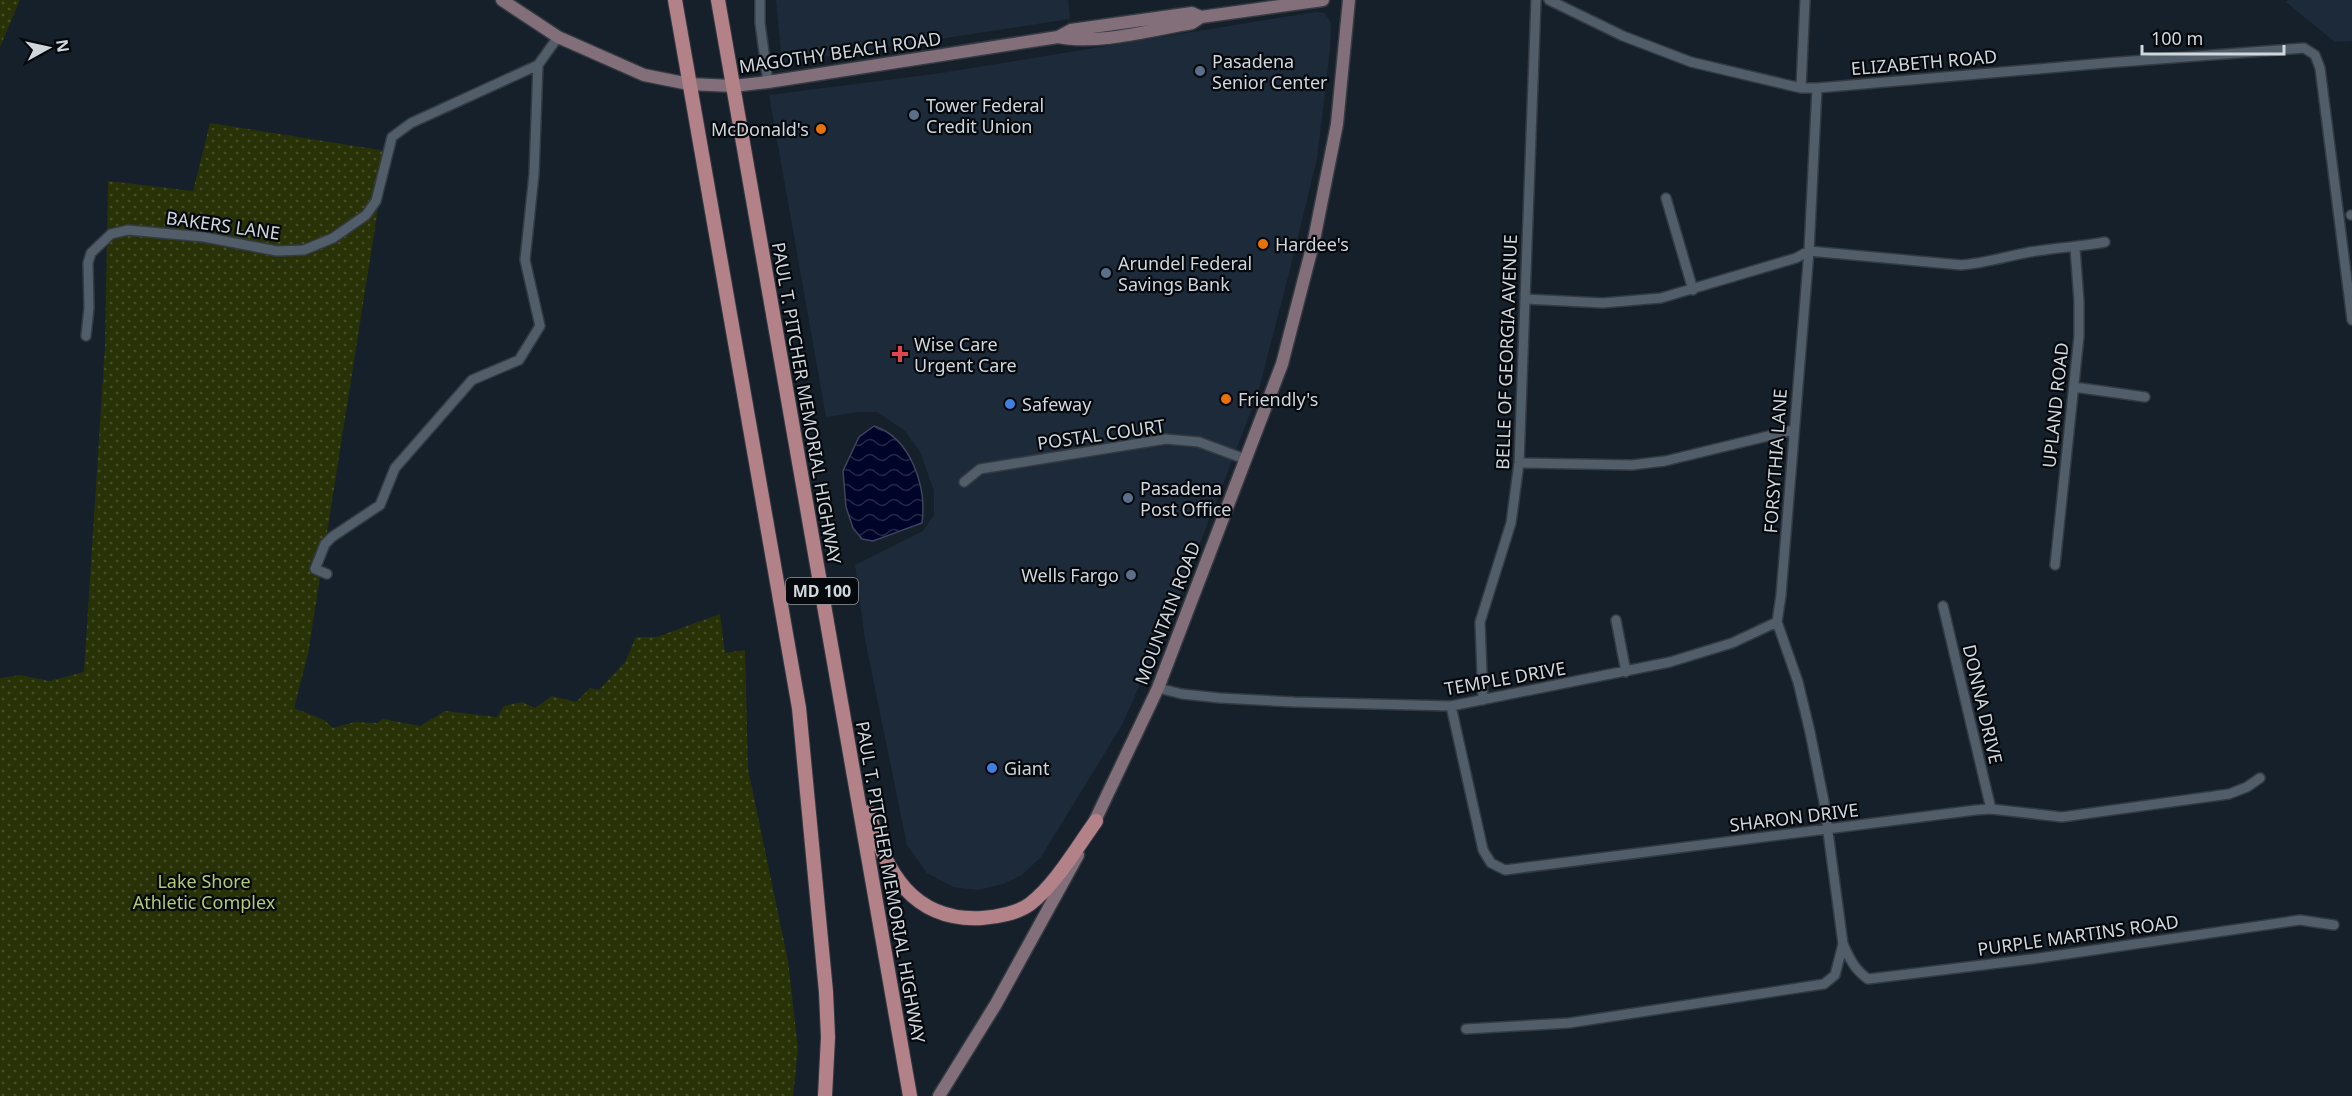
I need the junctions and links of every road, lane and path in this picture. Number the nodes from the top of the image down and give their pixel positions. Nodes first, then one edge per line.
1 (502, 0) edge
2 (675, 0) edge
3 (718, 0) edge
4 (760, 0) edge
5 (1323, 0) edge
6 (1349, 0) edge
7 (1536, 0) edge
8 (1549, 0) edge
9 (1805, 0) edge
10 (558, 37) junction
11 (538, 65) junction
12 (768, 82) junction
13 (689, 84) junction
14 (732, 86) junction
15 (1801, 88) junction
16 (1817, 88) junction
17 (1666, 198) dead end
18 (2105, 242) dead end
19 (2075, 248) junction
20 (1809, 251) junction
21 (1693, 290) junction
22 (1525, 299) junction
23 (2352, 320) edge
24 (86, 336) dead end
25 (2074, 387) junction
26 (2145, 397) dead end
27 (1793, 430) junction
28 (1245, 459) junction
29 (1519, 463) junction
30 (964, 482) dead end
31 (2055, 565) dead end
32 (327, 574) dead end
33 (1943, 606) dead end
34 (1616, 620) dead end
35 (1777, 622) junction
36 (1626, 672) junction
37 (1158, 688) junction
38 (842, 700) junction
39 (1483, 700) junction
40 (1451, 706) junction
41 (2260, 778) dead end
42 (1991, 809) junction
43 (1096, 820) junction
44 (1828, 829) junction
45 (2334, 925) dead end
46 (1843, 944) junction
47 (1466, 1029) dead end
48 (825, 1096) edge
49 (910, 1096) edge
50 (939, 1096) edge

1 - 10 main road, MAGOTHY BEACH ROAD
2 - 13 main road, MD 100
3 - 14 main road, PAUL T. PITCHER MEMORIAL HIGHWAY / MD 100
4 - 12 street
5 - 12 main road, MAGOTHY BEACH ROAD
6 - 28 main road, MOUNTAIN ROAD
7 - 22 street, BELLE OF GEORGIA AVENUE
8 - 15 street, ELIZABETH ROAD
9 - 15 street
10 - 11 street
10 - 13 main road, MAGOTHY BEACH ROAD
11 - 24 street, BAKERS LANE
11 - 32 street
12 - 14 main road, MAGOTHY BEACH ROAD
13 - 14 main road, MAGOTHY BEACH ROAD
13 - 48 main road, MD 100
14 - 38 main road, PAUL T. PITCHER MEMORIAL HIGHWAY / MD 100
15 - 16 street, ELIZABETH ROAD
16 - 20 street, FORSYTHIA LANE
16 - 23 street, ELIZABETH ROAD
17 - 21 street
18 - 19 street
19 - 20 street
19 - 25 street, UPLAND ROAD
20 - 21 street
20 - 27 street, FORSYTHIA LANE
21 - 22 street
22 - 29 street, BELLE OF GEORGIA AVENUE
25 - 26 street
25 - 31 street, UPLAND ROAD
27 - 29 street
27 - 35 street, FORSYTHIA LANE
28 - 30 street, POSTAL COURT
28 - 37 main road, MOUNTAIN ROAD
29 - 39 street, BELLE OF GEORGIA AVENUE
33 - 42 street, DONNA DRIVE
34 - 36 street
35 - 36 street, TEMPLE DRIVE
35 - 44 street, FORSYTHIA LANE
36 - 39 street, TEMPLE DRIVE
37 - 40 street, TEMPLE DRIVE
37 - 43 main road, MOUNTAIN ROAD
38 - 43 main road
38 - 49 main road, PAUL T. PITCHER MEMORIAL HIGHWAY / MD 100
39 - 40 street, TEMPLE DRIVE
40 - 44 street, SHARON DRIVE
41 - 42 street, SHARON DRIVE
42 - 44 street, SHARON DRIVE
43 - 50 main road, MOUNTAIN ROAD
44 - 46 street, PURPLE MARTINS ROAD
45 - 46 street, PURPLE MARTINS ROAD
46 - 47 street, PURPLE MARTINS ROAD

